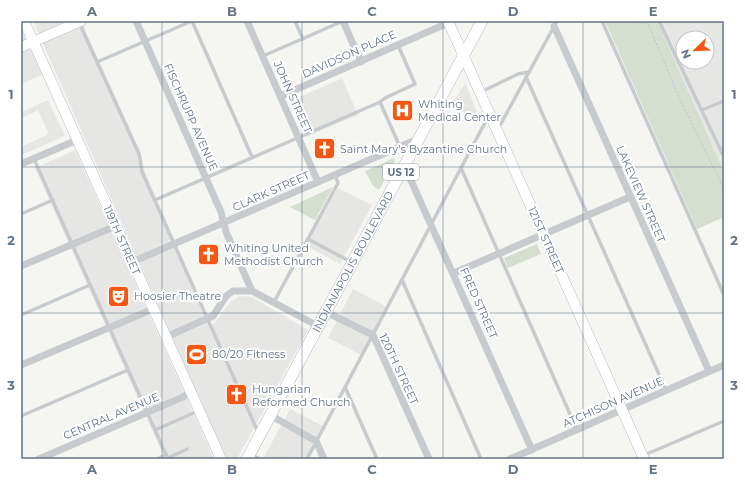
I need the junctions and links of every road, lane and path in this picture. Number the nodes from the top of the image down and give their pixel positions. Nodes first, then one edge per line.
1 (24, 21) edge
2 (81, 21) edge
3 (136, 21) edge
4 (192, 21) edge
5 (247, 21) edge
6 (295, 21) edge
7 (343, 21) edge
8 (482, 21) edge
9 (602, 21) edge
10 (636, 21) edge
11 (659, 21) edge
12 (448, 22) edge
13 (647, 22) edge
14 (555, 23) edge
15 (302, 39) junction
16 (145, 41) junction
17 (33, 42) junction
18 (398, 45) junction
19 (21, 47) edge
20 (463, 55) junction
21 (263, 56) junction
22 (97, 62) junction
23 (361, 62) junction
24 (529, 72) junction
25 (526, 77) junction
26 (480, 92) junction
27 (281, 96) junction
28 (724, 101) edge
29 (380, 102) junction
30 (702, 110) junction
31 (490, 114) junction
32 (497, 130) junction
33 (298, 137) junction
34 (418, 139) junction
35 (78, 140) junction
36 (400, 148) junction
37 (252, 157) junction
38 (724, 157) edge
39 (34, 159) junction
40 (21, 164) edge
41 (404, 165) junction
42 (461, 168) junction
43 (335, 175) junction
44 (205, 177) junction
45 (318, 182) junction
46 (724, 189) edge
47 (630, 196) junction
48 (53, 200) junction
49 (155, 200) junction
50 (21, 214) edge
51 (588, 215) junction
52 (225, 223) junction
53 (431, 223) junction
54 (116, 226) junction
55 (544, 235) junction
56 (308, 239) junction
57 (72, 244) junction
58 (175, 244) junction
59 (499, 254) junction
60 (132, 262) junction
61 (352, 262) junction
62 (21, 266) edge
63 (454, 273) junction
64 (402, 280) junction
65 (90, 285) junction
66 (252, 290) junction
67 (724, 295) edge
68 (274, 302) junction
69 (154, 309) junction
70 (326, 312) junction
71 (21, 315) edge
72 (208, 318) junction
73 (318, 326) junction
74 (110, 328) junction
75 (373, 335) junction
76 (166, 337) junction
77 (21, 365) edge
78 (724, 365) edge
79 (128, 370) junction
80 (709, 371) junction
81 (345, 388) junction
82 (666, 390) junction
83 (191, 392) junction
84 (199, 410) junction
85 (622, 410) junction
86 (147, 413) junction
87 (270, 415) junction
88 (21, 416) edge
89 (724, 421) edge
90 (155, 430) junction
91 (577, 430) junction
92 (260, 435) junction
93 (316, 441) junction
94 (187, 450) dead end
95 (532, 450) junction
96 (248, 456) edge
97 (167, 458) edge
98 (640, 458) edge
99 (39, 459) edge
100 (158, 459) edge
101 (221, 459) edge
102 (260, 459) edge
103 (307, 459) edge
104 (324, 459) edge
105 (377, 459) edge
106 (429, 459) edge
107 (481, 459) edge
108 (510, 459) edge

1 - 17 street, 119TH STREET
2 - 17 street
2 - 22 lane
3 - 16 street, FISCHRUPP AVENUE
4 - 16 lane
4 - 37 lane
5 - 21 street, JOHN STREET
6 - 15 lane
7 - 15 lane
7 - 23 street
8 - 20 main road, INDIANAPOLIS BOULEVARD / US 12
9 - 67 lane
10 - 13 path
11 - 30 lane
12 - 18 street, DAVIDSON PLACE
12 - 20 street, 121ST STREET
13 - 46 path
14 - 24 lane
14 - 47 street, LAKEVIEW STREET
15 - 21 lane
16 - 22 lane
16 - 44 street, FISCHRUPP AVENUE
17 - 19 street
17 - 35 street, 119TH STREET
18 - 23 street, DAVIDSON PLACE
18 - 29 lane
20 - 26 street, 121ST STREET
20 - 34 main road, INDIANAPOLIS BOULEVARD / US 12
21 - 27 street, JOHN STREET
22 - 49 lane
23 - 27 street, DAVIDSON PLACE
24 - 25 lane
24 - 26 lane
25 - 32 lane
25 - 51 lane
26 - 31 street, 121ST STREET
27 - 33 street, JOHN STREET
28 - 30 lane
29 - 33 lane
29 - 36 lane
30 - 38 lane
31 - 32 street, 121ST STREET
31 - 42 lane
32 - 55 street, 121ST STREET
33 - 37 lane
33 - 45 street, JOHN STREET
34 - 36 street, CLARK STREET
34 - 41 main road, INDIANAPOLIS BOULEVARD / US 12
35 - 39 street
35 - 54 street, 119TH STREET
36 - 43 street, CLARK STREET
37 - 44 lane
39 - 40 street
39 - 48 lane
41 - 53 street, FRED STREET
41 - 61 main road, INDIANAPOLIS BOULEVARD / US 12
42 - 53 lane
42 - 59 lane
43 - 45 street, CLARK STREET
43 - 56 lane
44 - 49 lane
44 - 52 street, FISCHRUPP AVENUE
45 - 52 street, CLARK STREET
47 - 51 street
47 - 80 street, LAKEVIEW STREET
48 - 50 lane
48 - 57 lane
49 - 58 lane
51 - 55 street
51 - 82 lane
52 - 58 street, CLARK STREET
52 - 66 street, FISCHRUPP AVENUE
53 - 63 street, FRED STREET
53 - 64 lane
54 - 57 street
54 - 60 street, 119TH STREET
55 - 59 street
55 - 85 street, 121ST STREET
56 - 61 lane
56 - 68 lane
57 - 62 street
57 - 65 lane
58 - 60 street, CLARK STREET
58 - 72 lane
59 - 63 street
59 - 91 lane
60 - 69 street, 119TH STREET
61 - 70 main road, INDIANAPOLIS BOULEVARD / US 12
63 - 95 street, FRED STREET
64 - 75 lane
64 - 107 lane
65 - 71 lane
65 - 74 lane
66 - 68 street
66 - 72 street
68 - 73 street
69 - 74 street
69 - 76 street, 119TH STREET
70 - 73 main road, INDIANAPOLIS BOULEVARD / US 12
70 - 75 street, 120TH STREET
72 - 76 street
72 - 92 lane
73 - 87 main road, INDIANAPOLIS BOULEVARD / US 12
74 - 77 street
74 - 79 lane
75 - 81 lane
75 - 106 street, 120TH STREET
76 - 83 street, 119TH STREET
78 - 80 street, ATCHISON AVENUE
79 - 86 lane
79 - 88 lane
80 - 82 street, ATCHISON AVENUE
81 - 93 lane
81 - 105 lane
82 - 85 street, ATCHISON AVENUE
83 - 84 street, 119TH STREET
83 - 86 street, CENTRAL AVENUE
84 - 90 lane
84 - 101 street, 119TH STREET
85 - 91 street, ATCHISON AVENUE
85 - 98 street, 121ST STREET
86 - 90 lane
86 - 99 street, CENTRAL AVENUE
87 - 92 main road, INDIANAPOLIS BOULEVARD / US 12
87 - 93 street
89 - 98 lane
90 - 97 lane
91 - 95 street, ATCHISON AVENUE
92 - 96 main road, INDIANAPOLIS BOULEVARD / US 12
93 - 103 lane
93 - 104 street
94 - 97 lane
95 - 108 street, ATCHISON AVENUE
96 - 102 lane
97 - 100 lane

